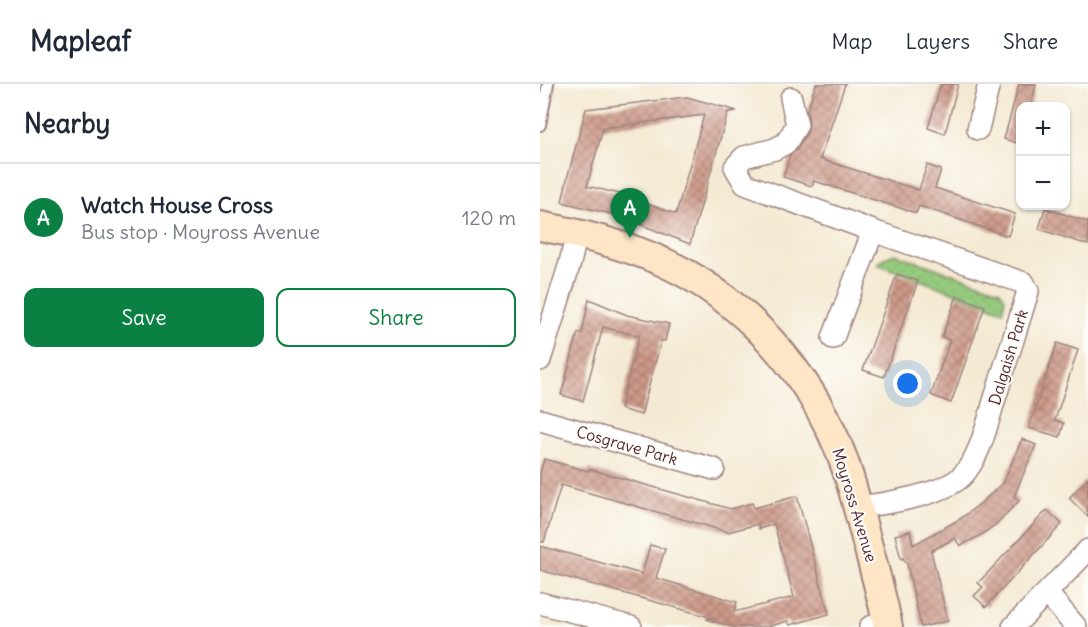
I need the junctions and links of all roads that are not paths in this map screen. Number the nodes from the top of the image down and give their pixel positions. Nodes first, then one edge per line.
1 (548, 84) edge
2 (989, 84) edge
3 (790, 98) dead end
4 (540, 125) edge
5 (978, 129) dead end
6 (540, 226) edge
7 (873, 231) junction
8 (577, 233) junction
9 (834, 338) dead end
10 (540, 360) edge
11 (540, 420) edge
12 (714, 469) dead end
13 (858, 507) junction
14 (1088, 550) edge
15 (1047, 593) junction
16 (540, 603) edge
17 (882, 626) edge
18 (631, 627) edge
19 (1013, 627) edge
20 (1076, 627) edge

1 - 4 lane
2 - 5 street
3 - 7 street, Dalgaish Park
6 - 8 street, Moyross Avenue
7 - 9 street
7 - 13 street, Dalgaish Park
8 - 10 street
8 - 13 street, Moyross Avenue
11 - 12 street, Cosgrave Park
13 - 17 street, Moyross Avenue
14 - 15 street
15 - 19 street
15 - 20 street
16 - 18 street

